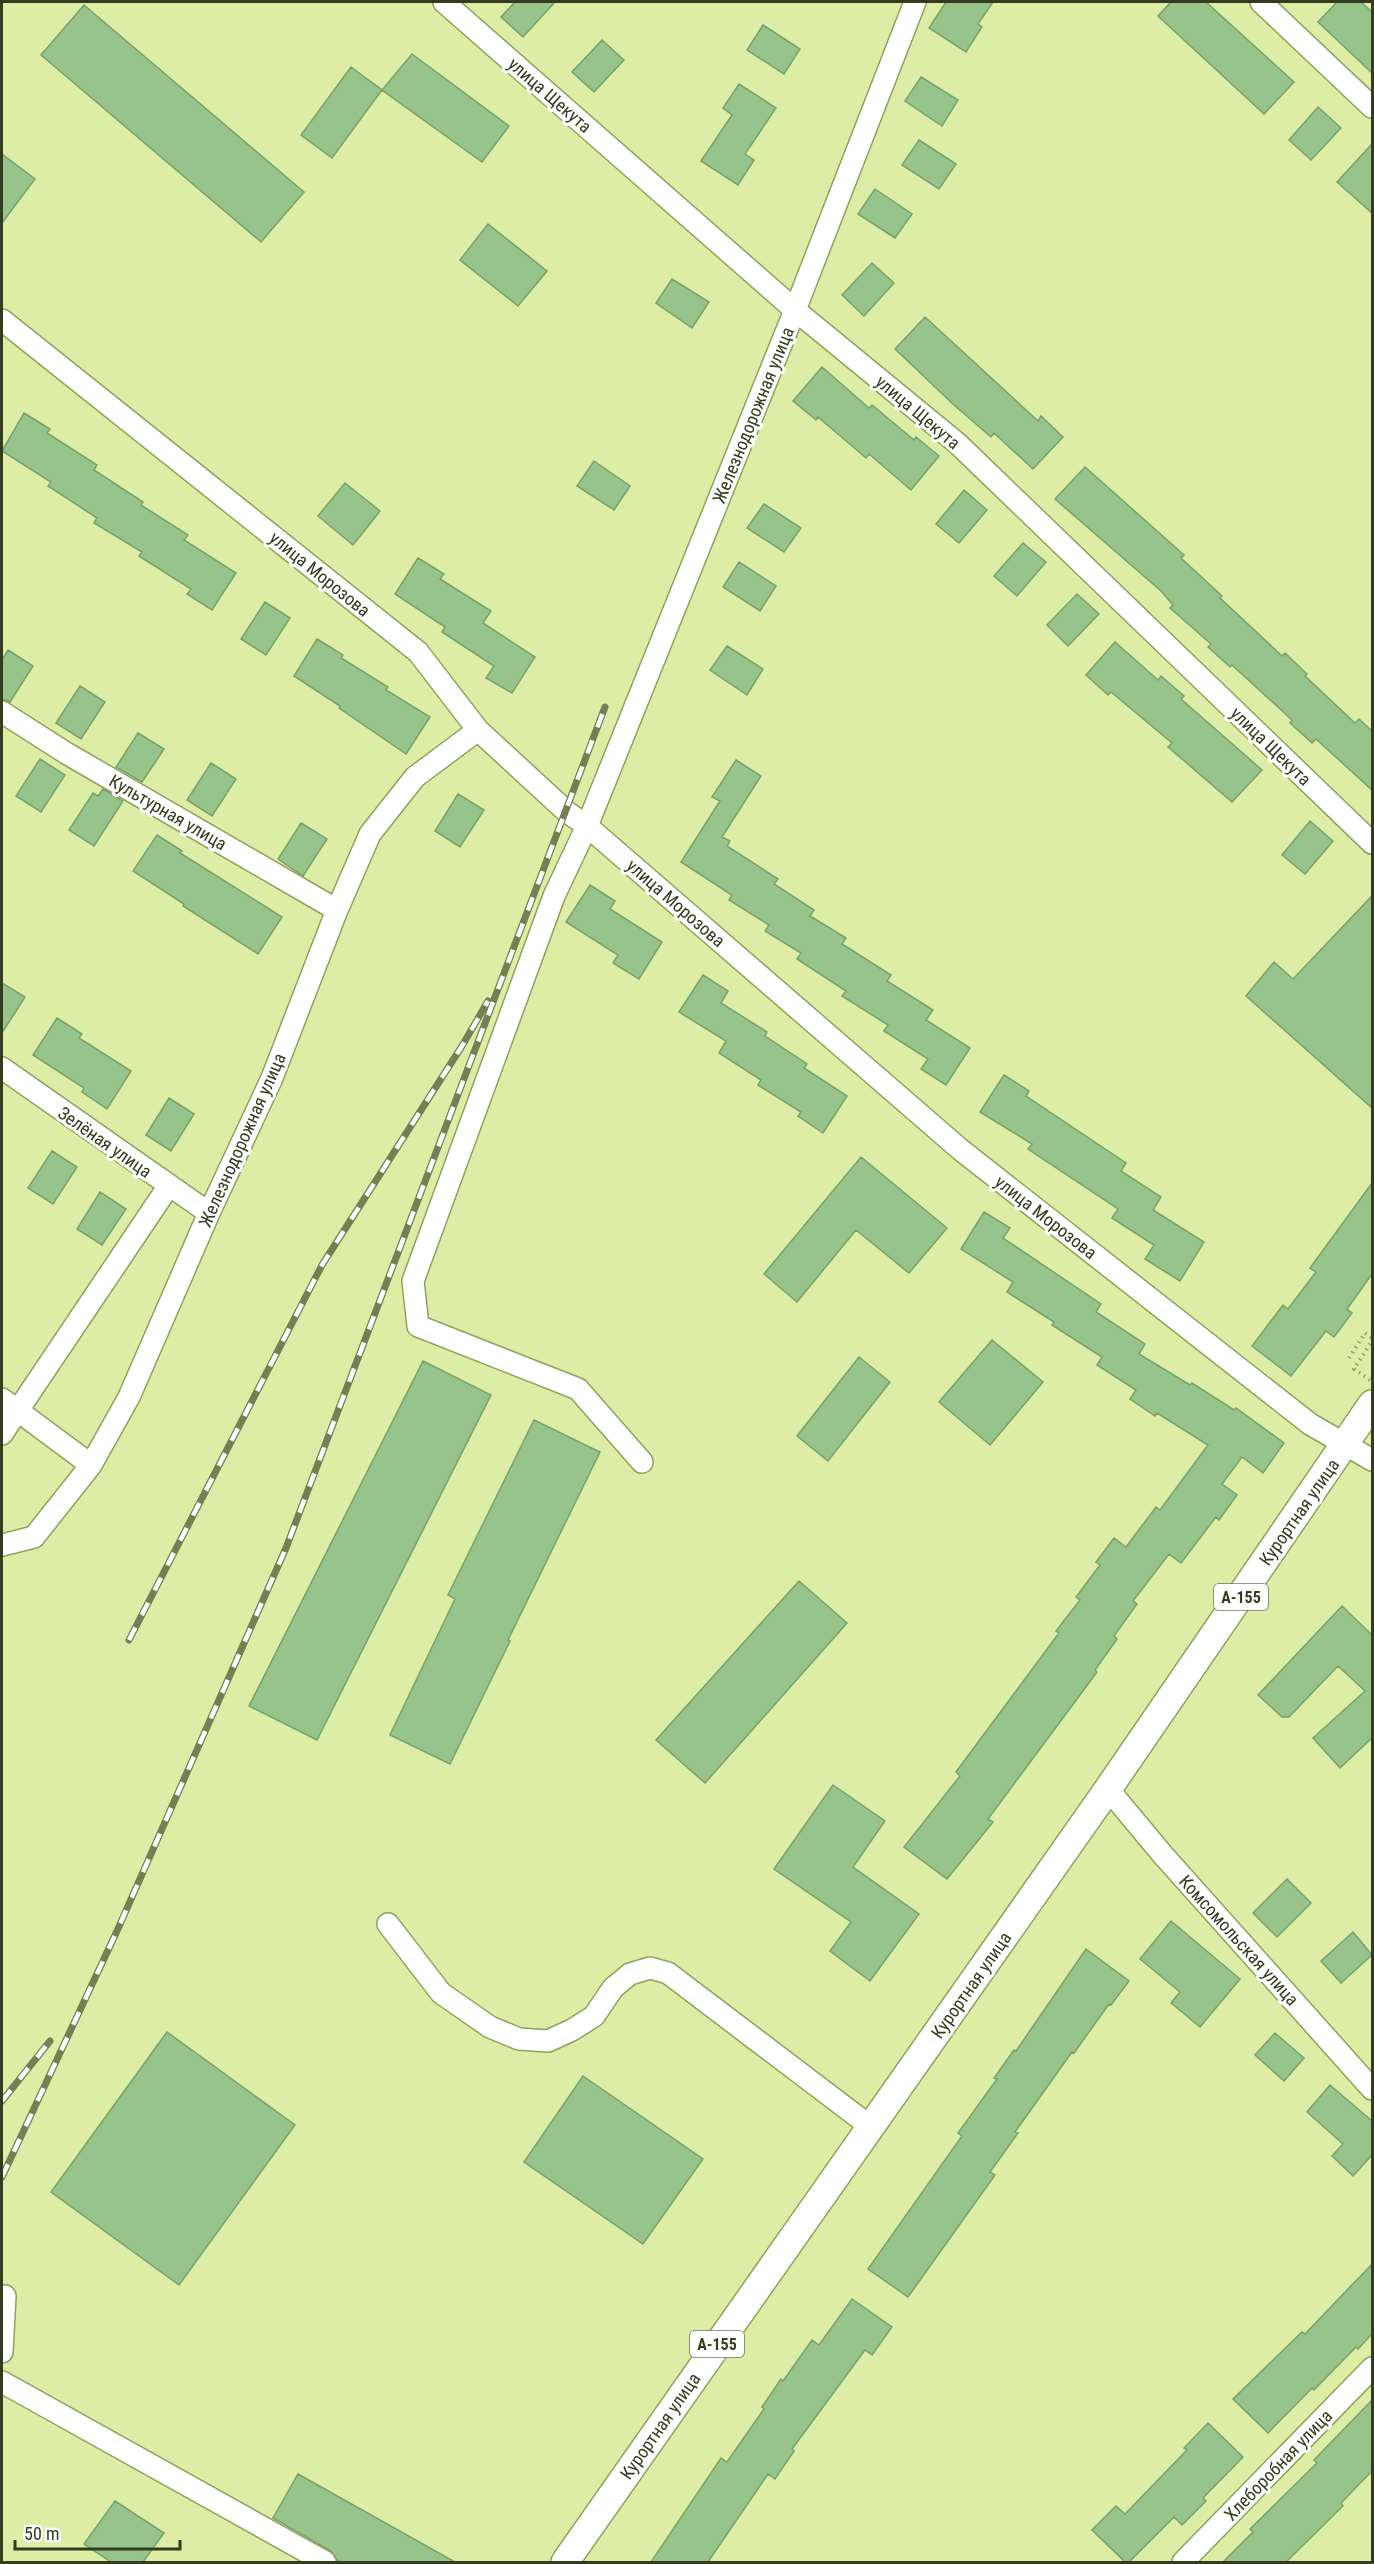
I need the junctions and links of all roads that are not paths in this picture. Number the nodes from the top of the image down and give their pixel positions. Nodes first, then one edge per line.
1 (444, 2) edge
2 (915, 2) edge
3 (1261, 2) edge
4 (1372, 107) edge
5 (795, 310) junction
6 (2, 320) edge
7 (2, 712) edge
8 (478, 730) junction
9 (587, 826) junction
10 (1372, 843) edge
11 (337, 910) junction
12 (2, 1068) edge
13 (168, 1187) junction
14 (209, 1214) junction
15 (1372, 1404) edge
16 (9, 1405) edge
17 (2, 1434) edge
18 (1346, 1444) junction
19 (1372, 1460) edge
20 (642, 1462) dead end
21 (91, 1465) junction
22 (2, 1545) edge
23 (1108, 1788) junction
24 (388, 1924) dead end
25 (1372, 2089) edge
26 (871, 2127) junction
27 (5, 2296) dead end
28 (2, 2352) edge
29 (1372, 2368) edge
30 (2, 2382) edge
31 (326, 2562) edge
32 (565, 2562) edge
33 (1183, 2562) edge

1 - 5 street, улица Щекута
2 - 5 street, Железнодорожная улица
3 - 4 street
5 - 9 street, Железнодорожная улица
5 - 10 street, улица Щекута
6 - 8 street, улица Морозова
7 - 11 street, Культурная улица
8 - 9 street, улица Морозова
8 - 11 street, Железнодорожная улица
9 - 18 street, улица Морозова
9 - 20 street, Железнодорожная улица
11 - 14 street, Железнодорожная улица
12 - 13 street, Зелёная улица
13 - 14 street, Зелёная улица
13 - 16 street
14 - 21 street, Железнодорожная улица
15 - 18 main road, Курортная улица / А-155
16 - 17 street
16 - 21 street
18 - 19 street, улица Морозова
18 - 23 main road, Курортная улица / А-155
21 - 22 street, Железнодорожная улица
23 - 25 street, Комсомольская улица
23 - 26 main road, Курортная улица / А-155
24 - 26 street
26 - 32 main road, Курортная улица / А-155
27 - 28 street
29 - 33 street, Хлеборобная улица
30 - 31 street

